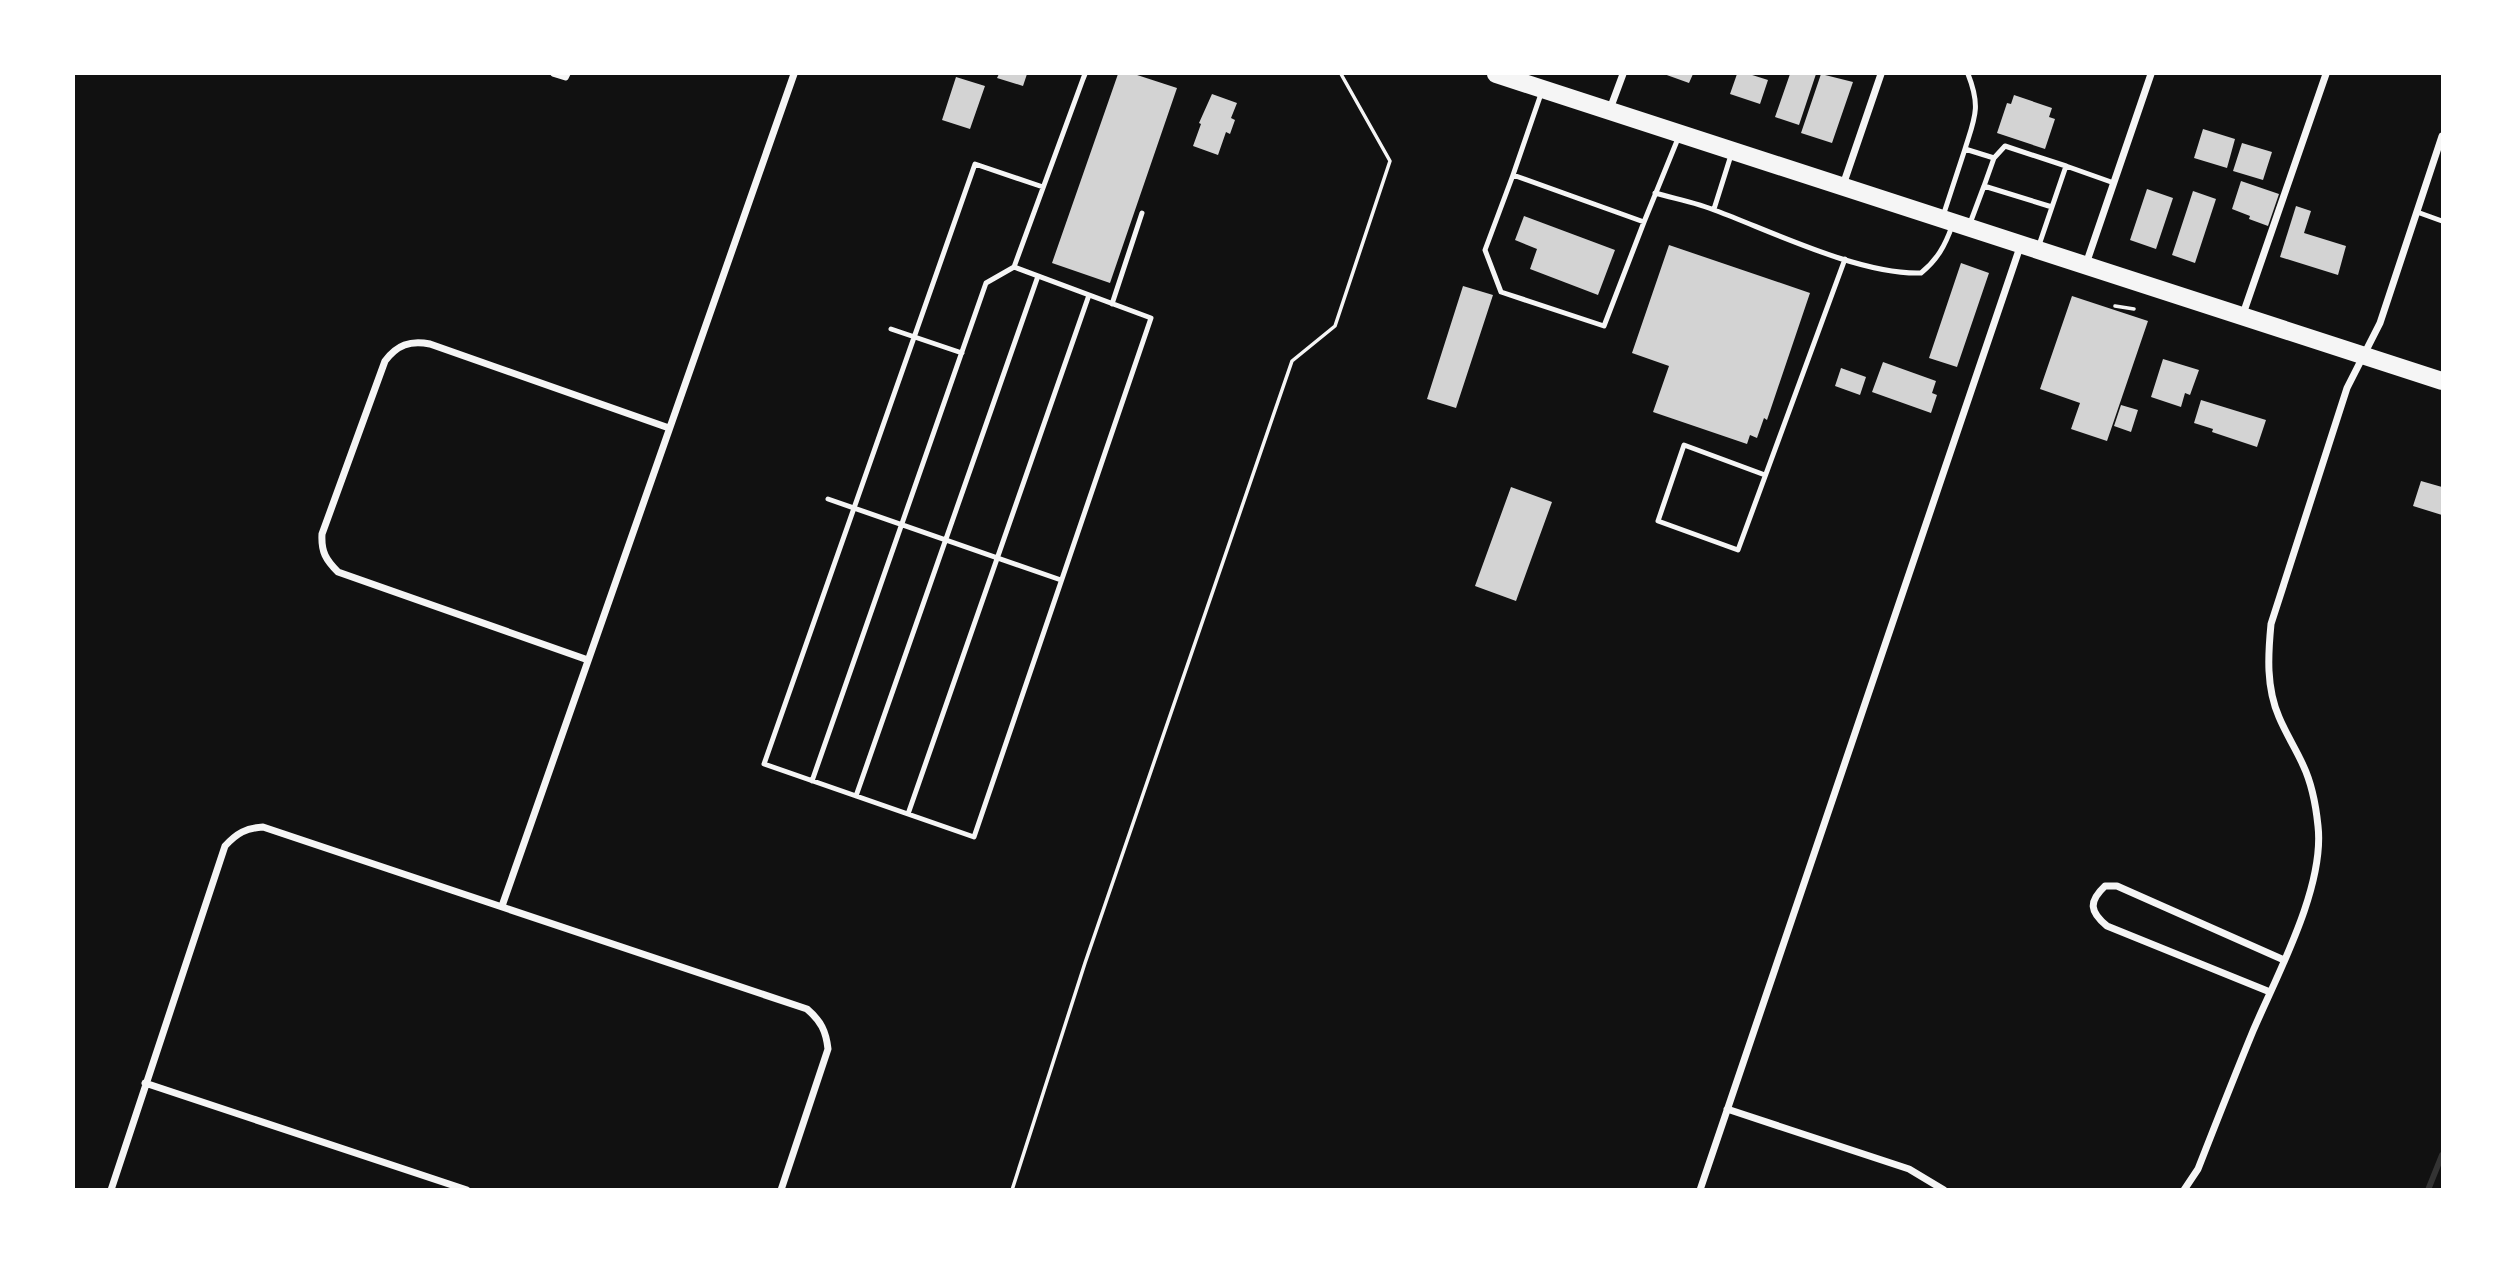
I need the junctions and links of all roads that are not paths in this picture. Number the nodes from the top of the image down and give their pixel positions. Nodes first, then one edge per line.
1 (553, 74) edge
2 (568, 74) edge
3 (794, 74) edge
4 (1084, 74) edge
5 (1496, 74) edge
6 (1623, 74) edge
7 (1881, 74) edge
8 (1968, 74) edge
9 (2151, 74) edge
10 (2326, 74) edge
11 (1543, 89) junction
12 (1610, 111) junction
13 (1680, 134) junction
14 (2442, 136) edge
15 (1965, 149) junction
16 (1733, 151) junction
17 (1994, 158) junction
18 (2066, 166) junction
19 (1513, 175) junction
20 (2114, 183) junction
21 (1843, 186) junction
22 (1984, 186) junction
23 (1043, 187) junction
24 (1655, 193) junction
25 (2052, 207) junction
26 (1714, 209) junction
27 (2417, 212) junction
28 (1142, 213) dead end
29 (2442, 221) edge
30 (1644, 222) junction
31 (1955, 222) junction
32 (2030, 246) junction
33 (1845, 260) junction
34 (2086, 264) junction
35 (1014, 267) junction
36 (1038, 276) junction
37 (1089, 295) junction
38 (1112, 304) junction
39 (2243, 314) junction
40 (891, 329) dead end
41 (914, 337) junction
42 (962, 353) junction
43 (2363, 355) junction
44 (2442, 381) edge
45 (669, 428) junction
46 (1765, 475) junction
47 (828, 499) dead end
48 (855, 507) junction
49 (902, 523) junction
50 (946, 539) junction
51 (998, 558) junction
52 (1061, 580) junction
53 (588, 660) junction
54 (812, 781) junction
55 (856, 796) junction
56 (908, 814) junction
57 (502, 906) junction
58 (2284, 960) junction
59 (2270, 992) junction
60 (145, 1083) junction
61 (1727, 1109) junction
62 (111, 1189) edge
63 (467, 1189) edge
64 (781, 1189) edge
65 (1700, 1189) edge
66 (1944, 1189) edge
67 (2185, 1189) edge

1 - 2 lane
3 - 45 street
4 - 23 lane
5 - 11 main road
6 - 12 street
7 - 21 street
8 - 15 lane
9 - 20 street
10 - 39 street
11 - 12 main road
11 - 19 lane
12 - 13 main road
13 - 16 main road
13 - 24 lane
14 - 27 street
15 - 17 lane
15 - 31 lane
16 - 21 main road
16 - 26 lane
17 - 18 lane
17 - 22 lane
18 - 20 lane
18 - 25 lane
19 - 30 lane
19 - 30 lane
20 - 34 street
21 - 31 main road
22 - 25 lane
22 - 31 lane
23 - 35 lane
23 - 41 lane
24 - 26 lane
24 - 30 lane
25 - 32 lane
26 - 33 lane
27 - 29 lane
27 - 43 street
28 - 38 lane
31 - 32 main road
31 - 33 lane
32 - 34 main road
32 - 61 street
33 - 46 lane
34 - 39 main road
35 - 36 lane
35 - 42 lane
36 - 37 lane
36 - 50 lane
37 - 38 lane
37 - 51 lane
38 - 52 lane
39 - 43 main road
40 - 41 lane
41 - 42 lane
41 - 48 lane
42 - 49 lane
43 - 44 main road
43 - 58 street
45 - 53 street
45 - 53 street
46 - 46 lane
47 - 48 lane
48 - 49 lane
48 - 54 lane
49 - 50 lane
49 - 54 lane
50 - 51 lane
50 - 55 lane
51 - 52 lane
51 - 56 lane
52 - 56 lane
53 - 57 street
54 - 55 lane
55 - 56 lane
57 - 60 street
57 - 64 street
58 - 59 street
58 - 59 street
59 - 67 street
60 - 62 street
60 - 63 street
61 - 65 street
61 - 66 street

